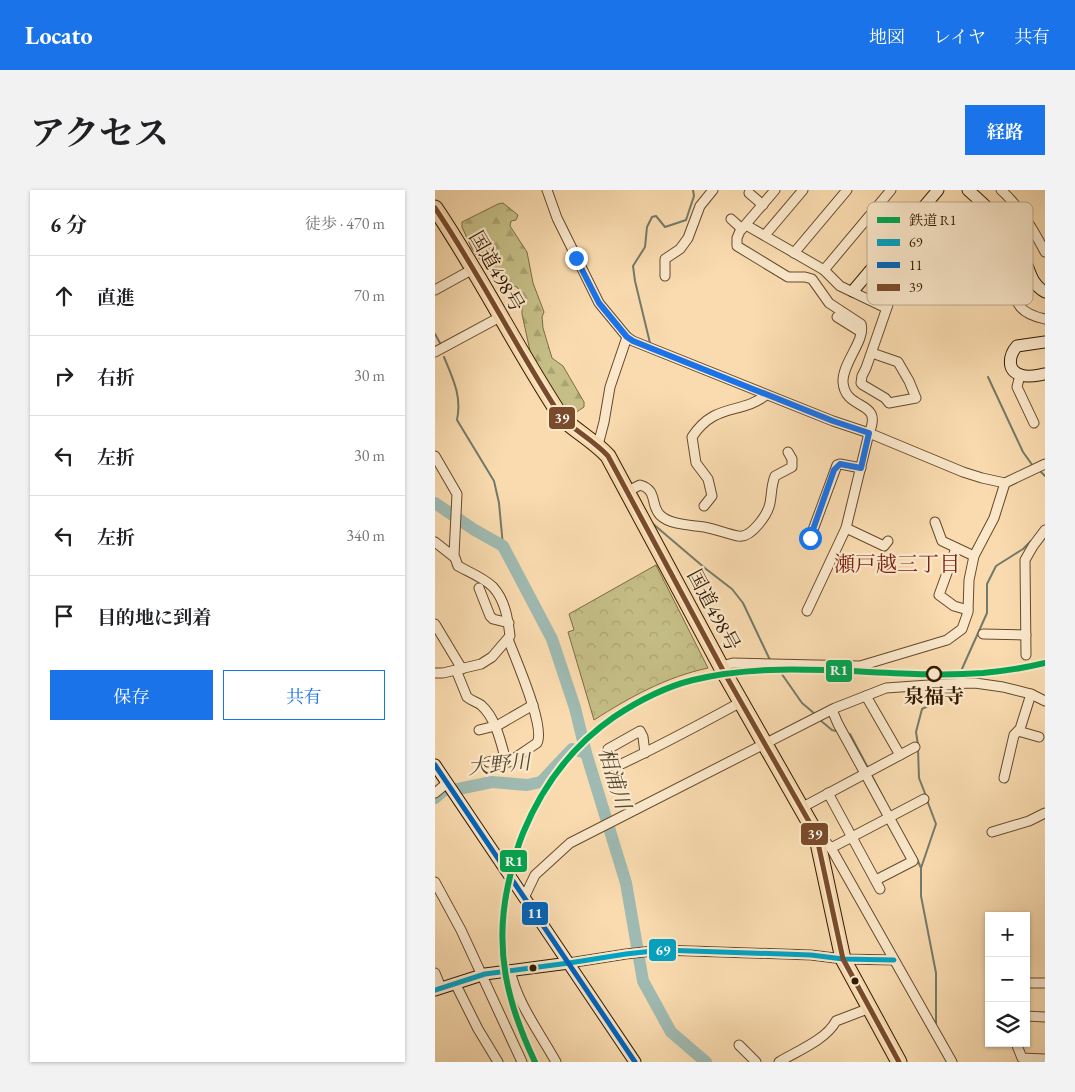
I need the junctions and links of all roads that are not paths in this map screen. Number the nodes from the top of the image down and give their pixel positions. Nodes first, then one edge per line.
1 (547, 190) edge
2 (713, 190) edge
3 (775, 190) edge
4 (803, 190) edge
5 (847, 190) edge
6 (891, 190) edge
7 (938, 190) edge
8 (968, 190) edge
9 (749, 193) dead end
10 (881, 202) edge
11 (928, 202) edge
12 (982, 202) edge
13 (763, 205) junction
14 (435, 208) edge
15 (731, 219) dead end
16 (867, 219) edge
17 (744, 227) junction
18 (1033, 231) edge
19 (765, 236) junction
20 (1045, 252) edge
21 (794, 253) junction
22 (473, 269) junction
23 (824, 270) junction
24 (867, 274) edge
25 (665, 276) dead end
26 (1033, 281) edge
27 (435, 290) edge
28 (853, 291) junction
29 (1045, 292) edge
30 (867, 298) edge
31 (880, 305) edge
32 (887, 305) edge
33 (1018, 305) edge
34 (886, 308) junction
35 (500, 317) junction
36 (837, 317) dead end
37 (1045, 319) edge
38 (861, 332) junction
39 (627, 337) junction
40 (1045, 342) edge
41 (435, 352) edge
42 (872, 353) junction
43 (1045, 374) edge
44 (1020, 375) junction
45 (766, 395) junction
46 (1035, 419) dead end
47 (869, 433) junction
48 (598, 445) junction
49 (787, 452) dead end
50 (435, 456) edge
51 (1042, 467) edge
52 (861, 468) junction
53 (1005, 483) junction
54 (628, 491) junction
55 (704, 506) dead end
56 (846, 528) junction
57 (934, 528) dead end
58 (1045, 530) edge
59 (810, 538) dead end
60 (435, 542) edge
61 (884, 546) dead end
62 (956, 548) junction
63 (454, 556) junction
64 (973, 556) junction
65 (479, 588) dead end
66 (968, 610) junction
67 (807, 611) dead end
68 (509, 623) junction
69 (435, 624) edge
70 (983, 634) dead end
71 (1026, 635) junction
72 (508, 639) junction
73 (1026, 655) dead end
74 (721, 666) junction
75 (459, 669) junction
76 (436, 671) edge
77 (1031, 694) junction
78 (867, 696) junction
79 (1045, 701) edge
80 (741, 702) junction
81 (533, 705) junction
82 (832, 710) junction
83 (495, 727) junction
84 (479, 730) dead end
85 (1018, 731) junction
86 (1039, 737) dead end
87 (765, 744) junction
88 (915, 747) dead end
89 (645, 753) junction
90 (900, 755) junction
91 (505, 758) junction
92 (488, 762) dead end
93 (435, 765) edge
94 (866, 773) junction
95 (1004, 778) dead end
96 (447, 783) junction
97 (435, 793) edge
98 (828, 794) junction
99 (924, 799) dead end
100 (801, 808) junction
101 (1045, 813) edge
102 (889, 818) junction
103 (811, 825) junction
104 (992, 832) dead end
105 (852, 837) junction
106 (831, 848) junction
107 (876, 880) junction
108 (435, 882) edge
109 (881, 889) dead end
110 (524, 898) junction
111 (843, 959) junction
112 (894, 960) junction
113 (569, 963) junction
114 (510, 970) junction
115 (435, 973) edge
116 (484, 974) junction
117 (455, 983) junction
118 (1030, 983) edge
119 (1045, 984) edge
120 (438, 989) edge
121 (870, 1008) junction
122 (1030, 1016) edge
123 (1045, 1017) edge
124 (739, 1045) dead end
125 (1018, 1047) edge
126 (1045, 1059) edge
127 (498, 1062) edge
128 (522, 1062) edge
129 (556, 1062) edge
130 (635, 1062) edge
131 (756, 1062) edge
132 (779, 1062) edge
133 (899, 1062) edge
134 (953, 1062) edge

1 - 39 street
2 - 25 street
3 - 13 street
4 - 19 street
5 - 21 street
6 - 10 street
7 - 11 street
8 - 12 street
9 - 13 street
13 - 17 street
14 - 22 highway, 国道498号
15 - 17 street
16 - 23 street
17 - 19 street
17 - 38 street
18 - 20 street
19 - 21 street
21 - 23 street
22 - 27 street
22 - 35 highway, 国道498号
23 - 28 street
24 - 28 street
26 - 29 street
28 - 30 street
31 - 34 street
32 - 34 street
33 - 37 street
34 - 42 street
35 - 41 street
35 - 48 highway, 国道498号
36 - 38 street
38 - 47 street
39 - 45 street
39 - 48 street
40 - 44 street
42 - 42 street
43 - 44 street
44 - 46 street
45 - 47 street
45 - 55 street
47 - 52 street
47 - 53 street
48 - 54 highway, 国道498号
49 - 54 street
50 - 63 street
51 - 53 street
52 - 56 street
52 - 59 street
53 - 64 street
54 - 74 highway, 国道498号
56 - 61 street
56 - 67 street
57 - 62 street
58 - 71 street
60 - 63 street
62 - 64 street
62 - 66 street
63 - 68 street
64 - 66 street
65 - 68 street
66 - 74 street
68 - 72 street
69 - 75 street
70 - 71 street
71 - 73 street
72 - 75 street
72 - 81 street
74 - 80 highway, 国道498号
75 - 76 street
75 - 83 street
77 - 78 street
77 - 79 street
77 - 85 street
78 - 82 street
78 - 90 street
80 - 87 highway, 国道498号
80 - 89 street
81 - 83 street
81 - 91 street
82 - 87 street
82 - 94 street
83 - 84 street
83 - 91 street
85 - 86 street
85 - 95 street
87 - 100 highway, 国道498号
87 - 110 street
88 - 90 street
89 - 89 street
90 - 94 street
91 - 92 street
93 - 96 street
94 - 98 street
94 - 102 street
96 - 97 street
96 - 110 street
98 - 100 street
98 - 105 street
99 - 102 street
100 - 103 highway, 国道498号
101 - 104 street
102 - 105 street
102 - 107 street
103 - 106 street
103 - 111 highway, 国道498号
105 - 106 street
105 - 107 street
106 - 112 street
107 - 109 street
108 - 116 street
110 - 113 street
111 - 112 street
111 - 113 street
111 - 121 highway, 国道498号
112 - 134 street
113 - 114 street
113 - 130 street
114 - 116 street
114 - 129 street
115 - 120 street
116 - 117 street
116 - 128 street
117 - 120 street
117 - 127 street
118 - 119 street
121 - 132 street
121 - 133 highway, 国道498号
122 - 123 street
124 - 131 street
125 - 126 street

